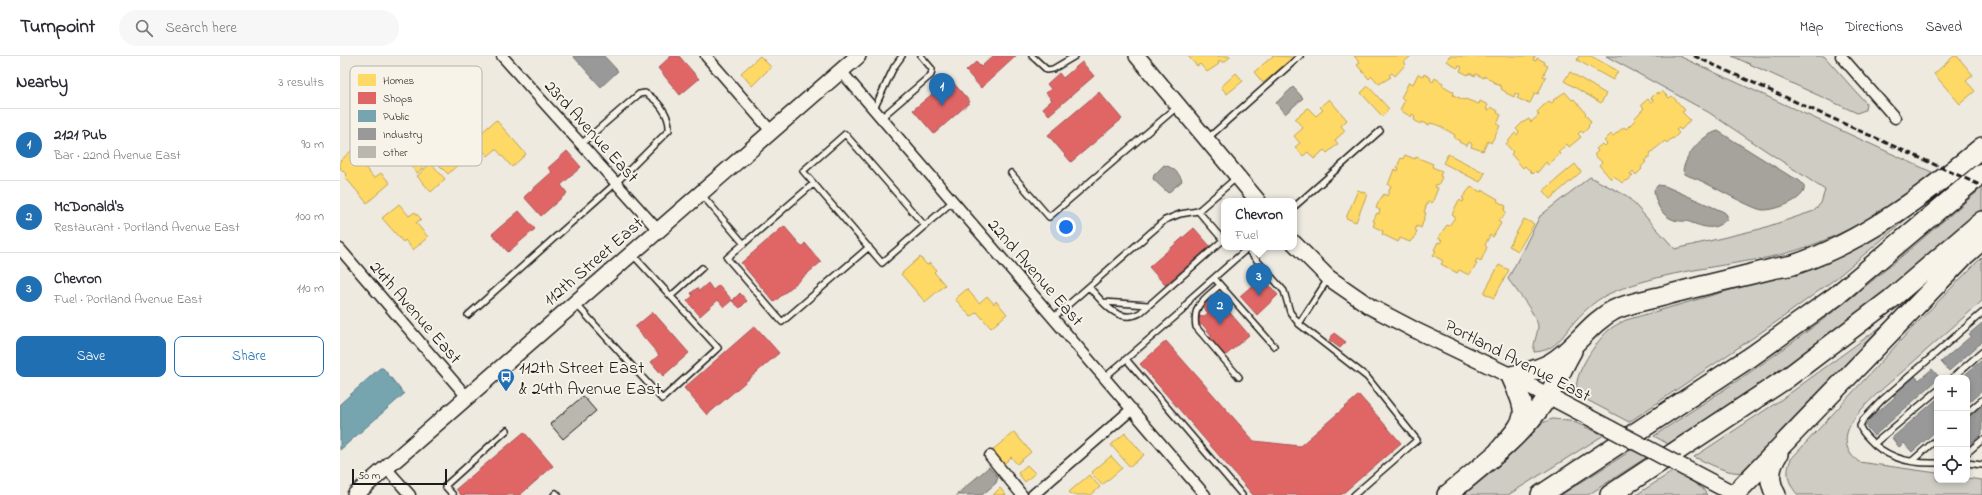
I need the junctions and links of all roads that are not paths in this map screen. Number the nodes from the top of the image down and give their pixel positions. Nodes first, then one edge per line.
1 (502, 56) edge
2 (706, 56) edge
3 (858, 56) edge
4 (902, 56) edge
5 (921, 56) edge
6 (1032, 56) edge
7 (1075, 56) edge
8 (1137, 56) edge
9 (1300, 56) edge
10 (1841, 56) edge
11 (841, 71) junction
12 (1180, 105) junction
13 (874, 109) junction
14 (881, 118) junction
15 (1895, 118) dead end
16 (771, 131) junction
17 (1380, 131) dead end
18 (1207, 138) junction
19 (581, 144) junction
20 (1982, 147) edge
21 (1011, 172) dead end
22 (1982, 173) edge
23 (1238, 176) junction
24 (616, 183) junction
25 (813, 184) junction
26 (700, 192) junction
27 (1256, 198) edge
28 (952, 202) junction
29 (1297, 204) edge
30 (1198, 211) junction
31 (1982, 221) edge
32 (925, 226) junction
33 (658, 230) junction
34 (1221, 238) edge
35 (1982, 240) edge
36 (1221, 242) edge
37 (744, 244) junction
38 (1297, 246) edge
39 (869, 247) junction
40 (340, 249) edge
41 (1246, 250) edge
42 (1250, 250) edge
43 (631, 253) junction
44 (702, 268) dead end
45 (1214, 278) junction
46 (1329, 278) junction
47 (1220, 285) junction
48 (1089, 287) junction
49 (671, 296) junction
50 (574, 302) junction
51 (1103, 302) junction
52 (1148, 305) junction
53 (1982, 313) edge
54 (468, 314) dead end
55 (1053, 318) junction
56 (1299, 324) junction
57 (1581, 337) junction
58 (1274, 346) dead end
59 (1982, 352) edge
60 (1126, 359) junction
61 (1955, 375) edge
62 (1511, 376) junction
63 (1239, 377) dead end
64 (1104, 378) junction
65 (1934, 393) edge
66 (467, 396) junction
67 (1548, 396) junction
68 (1982, 400) edge
69 (1132, 409) junction
70 (1969, 411) edge
71 (507, 430) dead end
72 (1789, 438) junction
73 (1982, 440) edge
74 (1934, 442) edge
75 (1874, 444) junction
76 (1970, 450) edge
77 (1498, 452) junction
78 (990, 456) dead end
79 (1912, 461) junction
80 (1934, 463) edge
81 (1970, 463) edge
82 (1982, 465) edge
83 (386, 468) junction
84 (355, 495) edge
85 (410, 495) edge
86 (453, 495) edge
87 (554, 495) edge
88 (558, 495) edge
89 (1022, 495) edge
90 (1033, 495) edge
91 (1205, 495) edge
92 (1242, 495) edge
93 (1354, 495) edge
94 (1447, 495) edge
95 (1540, 495) edge
96 (1610, 495) edge
97 (1735, 495) edge
98 (1776, 495) edge

1 - 19 street, 23rd Avenue East
2 - 16 street
3 - 11 main road, 112th Street East
4 - 13 lane
5 - 14 lane
6 - 7 lane
8 - 12 main road
9 - 18 lane
10 - 15 street
11 - 13 street, 22nd Avenue East
11 - 16 main road, 112th Street East
12 - 18 main road
12 - 21 lane
13 - 14 street, 22nd Avenue East
14 - 28 street, 22nd Avenue East
16 - 26 main road, 112th Street East
17 - 29 lane
18 - 23 main road
19 - 24 street, 23rd Avenue East
19 - 24 lane
20 - 57 highway
22 - 95 highway
23 - 27 main road
23 - 30 lane
24 - 33 street, 23rd Avenue East
24 - 54 lane
25 - 32 lane
25 - 37 lane
25 - 39 lane
26 - 33 main road, 112th Street East
26 - 37 lane
28 - 32 lane
28 - 55 street, 22nd Avenue East
30 - 34 lane
30 - 48 lane
31 - 96 highway
32 - 39 lane
33 - 43 main road, 112th Street East
35 - 72 highway
36 - 52 lane
37 - 39 lane
38 - 46 main road, Portland Avenue East
40 - 66 street, 24th Avenue East
41 - 45 lane
42 - 56 lane
43 - 49 lane
43 - 50 main road, 112th Street East
44 - 49 lane
45 - 47 lane
45 - 60 lane
46 - 56 lane
46 - 62 main road, Portland Avenue East
47 - 58 lane
47 - 63 lane
48 - 51 lane
48 - 55 lane
49 - 50 lane
50 - 66 main road, 112th Street East
51 - 52 lane
51 - 52 lane
53 - 75 lane
55 - 64 street, 22nd Avenue East
56 - 93 lane
57 - 62 highway
57 - 67 highway
59 - 61 lane
60 - 64 lane
60 - 92 lane
62 - 67 main road, Portland Avenue East
62 - 77 highway
64 - 69 street, 22nd Avenue East
65 - 75 lane
66 - 83 main road, 112th Street East
67 - 77 highway
67 - 97 main road, Portland Avenue East, bridge
68 - 70 lane
69 - 90 street
69 - 91 street, 22nd Avenue East
71 - 86 lane
72 - 97 highway
72 - 98 highway
73 - 76 lane
74 - 79 lane
75 - 79 lane
77 - 94 highway
78 - 89 street
79 - 80 lane
81 - 82 lane
83 - 84 main road, 112th Street East
83 - 85 street
87 - 88 lane

